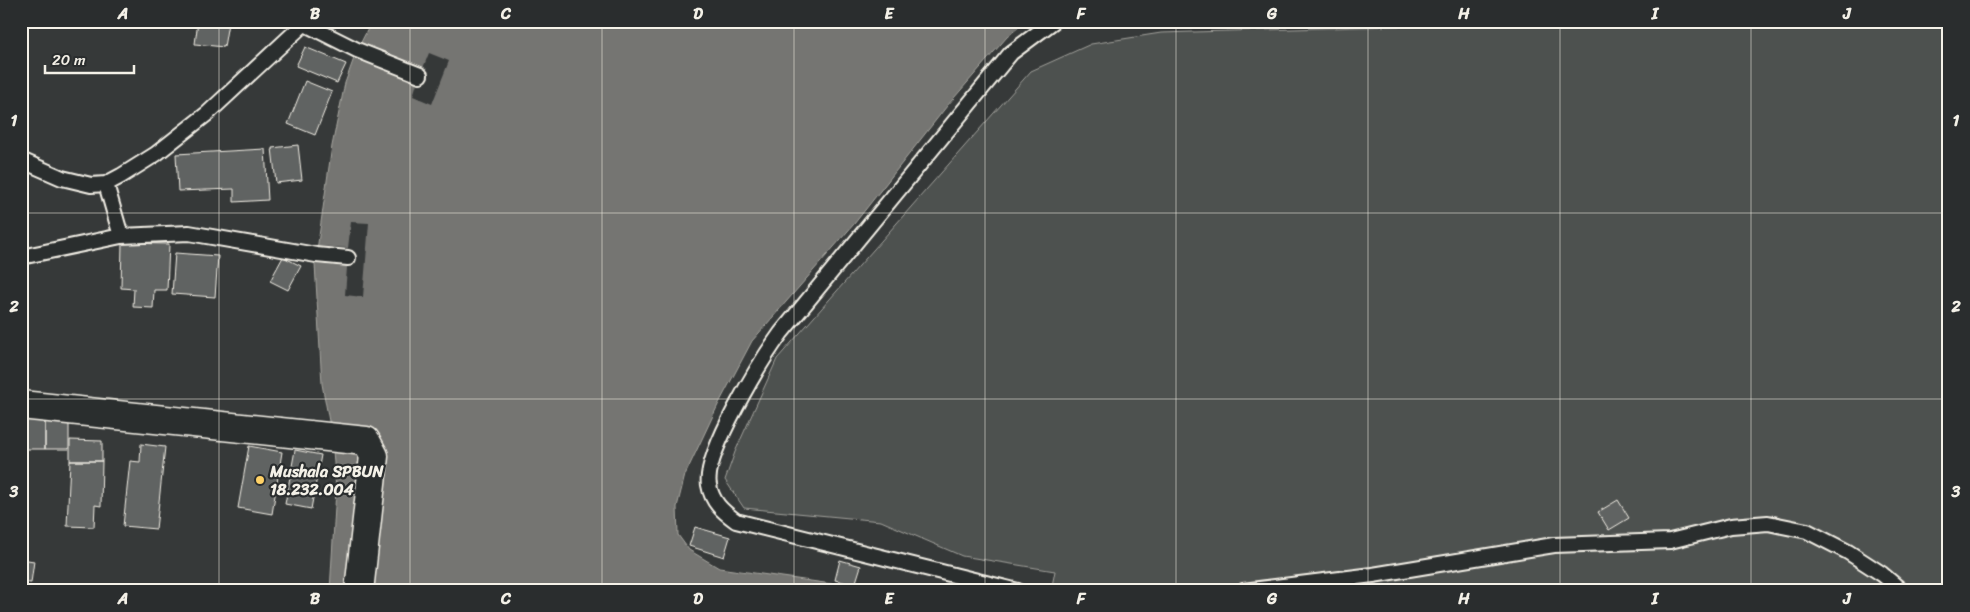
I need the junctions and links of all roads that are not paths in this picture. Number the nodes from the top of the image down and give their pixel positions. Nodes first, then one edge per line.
1 (1054, 21) edge
2 (306, 23) edge
3 (420, 75) dead end
4 (21, 160) edge
5 (106, 184) junction
6 (121, 236) junction
7 (21, 257) edge
8 (348, 258) dead end
9 (21, 405) edge
10 (359, 591) edge
11 (1018, 591) edge
12 (1243, 591) edge
13 (1902, 591) edge

1 - 11 lane
2 - 3 lane
2 - 5 lane
4 - 5 lane
5 - 6 lane
6 - 7 lane
6 - 8 lane
9 - 10 street
12 - 13 lane

